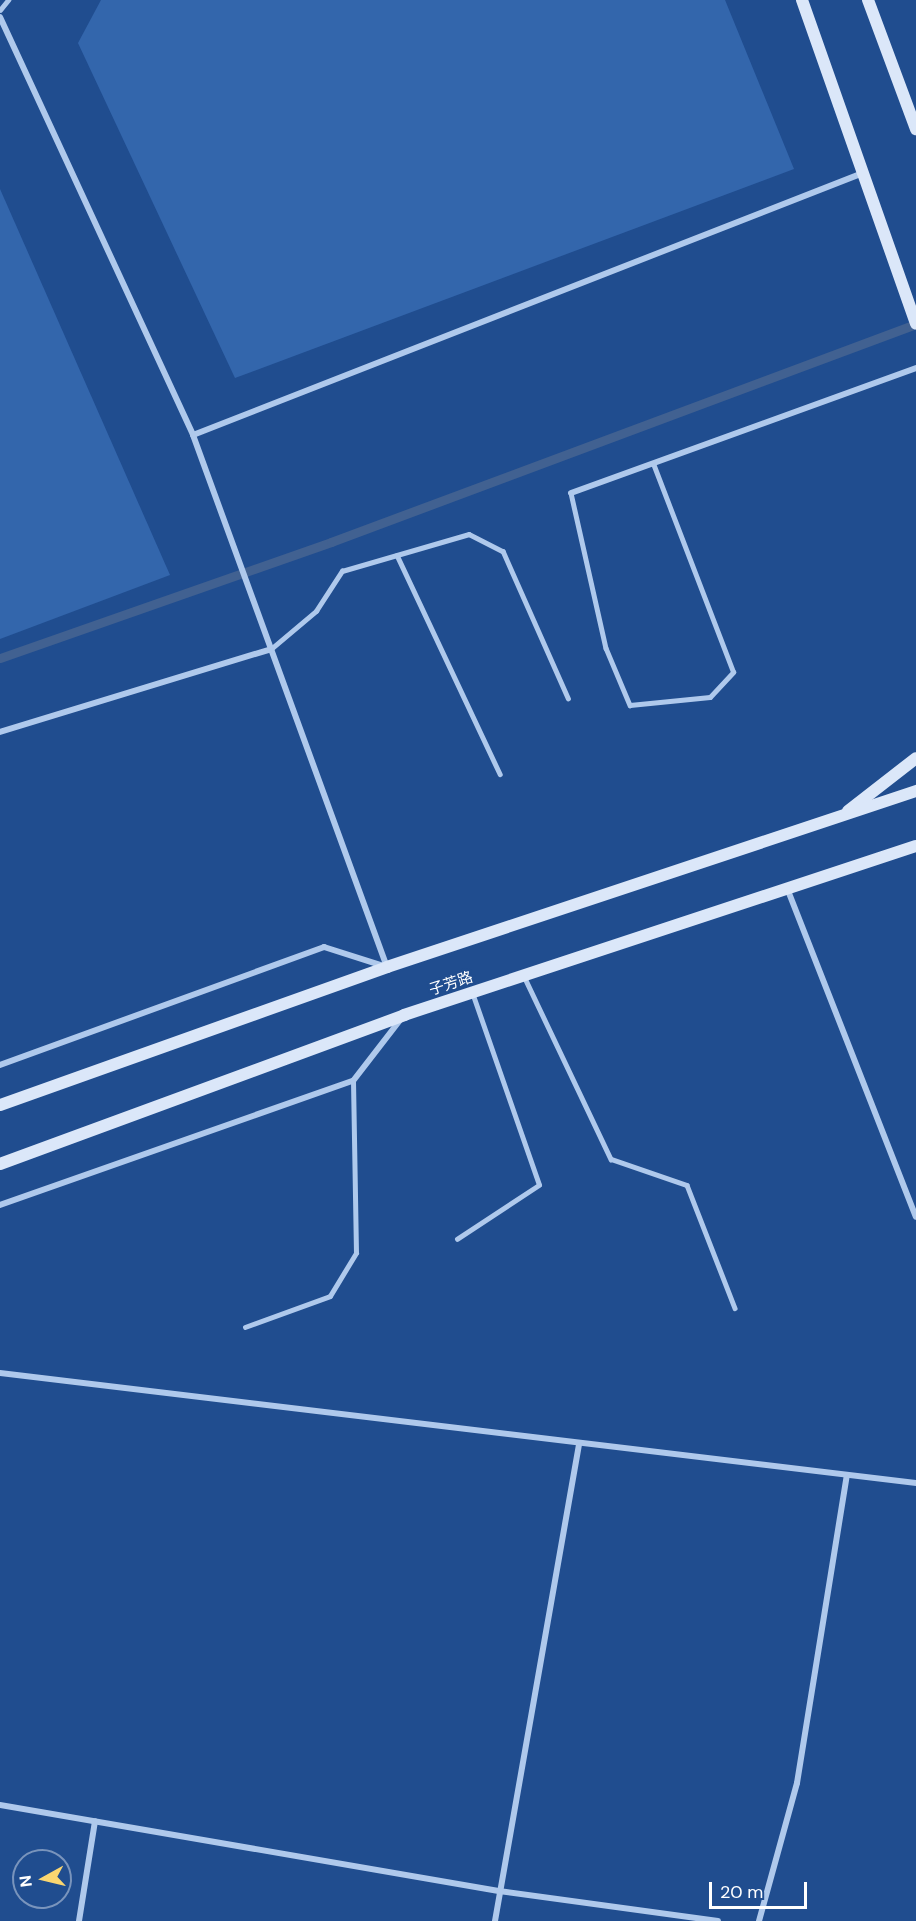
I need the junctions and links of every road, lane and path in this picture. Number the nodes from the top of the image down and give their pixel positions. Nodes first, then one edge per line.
1 (8, 0) edge
2 (802, 0) edge
3 (868, 0) edge
4 (0, 10) edge
5 (0, 17) edge
6 (916, 129) edge
7 (864, 172) junction
8 (916, 324) edge
9 (916, 368) edge
10 (193, 435) junction
11 (653, 464) junction
12 (571, 493) joint
13 (397, 555) junction
14 (271, 649) junction
15 (568, 698) dead end
16 (0, 732) edge
17 (916, 758) edge
18 (500, 774) dead end
19 (916, 791) edge
20 (840, 816) junction
21 (916, 846) edge
22 (787, 888) junction
23 (387, 967) junction
24 (524, 976) junction
25 (472, 993) junction
26 (404, 1015) junction
27 (0, 1065) edge
28 (353, 1081) junction
29 (0, 1105) edge
30 (0, 1164) edge
31 (0, 1205) edge
32 (916, 1217) edge
33 (457, 1239) dead end
34 (735, 1308) dead end
35 (245, 1327) dead end
36 (0, 1373) edge
37 (579, 1444) junction
38 (847, 1475) junction
39 (916, 1484) edge
40 (0, 1804) edge
41 (95, 1821) junction
42 (499, 1891) junction
43 (79, 1921) edge
44 (495, 1921) edge
45 (718, 1921) edge
46 (759, 1921) edge

1 - 4 lane
2 - 7 main road
3 - 6 main road
5 - 10 street
7 - 8 main road
7 - 10 street
9 - 11 street
10 - 14 street
11 - 12 street
11 - 12 lane
13 - 14 lane
13 - 15 lane
13 - 18 lane
14 - 16 street
14 - 23 street
17 - 20 main road
19 - 20 main road
20 - 23 main road
21 - 22 main road, 子芳路
22 - 24 main road, 子芳路
22 - 32 street
23 - 27 street
23 - 29 main road
24 - 25 main road, 子芳路
24 - 34 lane
25 - 26 main road, 子芳路
25 - 33 lane
26 - 28 street
26 - 30 main road, 子芳路
28 - 31 street
28 - 35 lane
36 - 37 street
37 - 38 street
37 - 42 street
38 - 39 street
38 - 46 street
40 - 41 street
41 - 42 street
41 - 43 street
42 - 44 street
42 - 45 street

